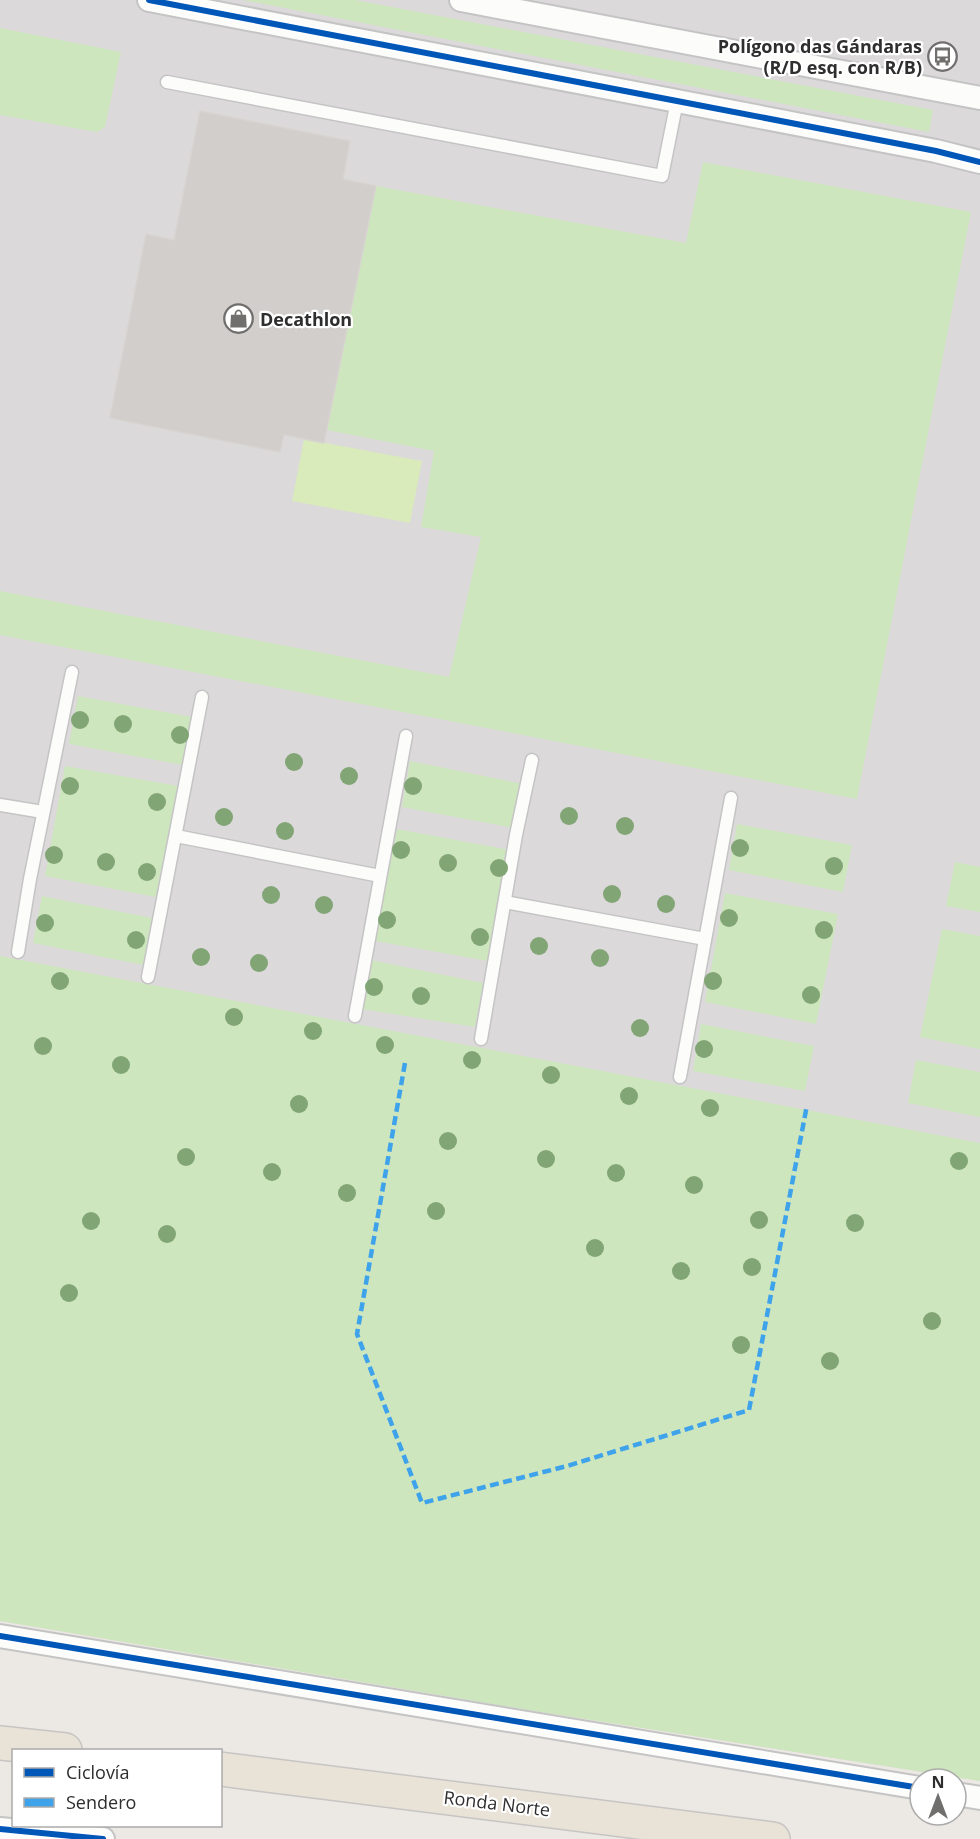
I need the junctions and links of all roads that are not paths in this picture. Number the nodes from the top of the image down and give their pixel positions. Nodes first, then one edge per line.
1 (149, 0) edge
2 (460, 0) edge
3 (167, 82) dead end
4 (980, 98) edge
5 (677, 101) junction
6 (980, 162) edge
7 (72, 672) dead end
8 (202, 697) dead end
9 (406, 736) dead end
10 (532, 760) dead end
11 (730, 798) dead end
12 (0, 805) edge
13 (43, 812) junction
14 (176, 836) junction
15 (380, 876) junction
16 (505, 902) junction
17 (705, 939) junction
18 (18, 952) dead end
19 (148, 978) dead end
20 (355, 1016) dead end
21 (481, 1039) dead end
22 (680, 1077) dead end
23 (0, 1636) edge
24 (0, 1743) edge
25 (56, 1749) edge
26 (222, 1768) edge
27 (908, 1786) edge
28 (0, 1829) edge
29 (103, 1839) edge
30 (773, 1839) edge

1 - 5 street
2 - 4 street
3 - 5 lane
5 - 6 street
7 - 13 lane
8 - 14 lane
9 - 15 lane
10 - 16 lane
11 - 17 lane
12 - 13 lane
13 - 18 lane
14 - 15 lane
14 - 19 lane
15 - 20 lane
16 - 17 lane
16 - 21 lane
17 - 22 lane
23 - 27 street
24 - 25 highway
26 - 30 highway, Ronda Norte
28 - 29 street

